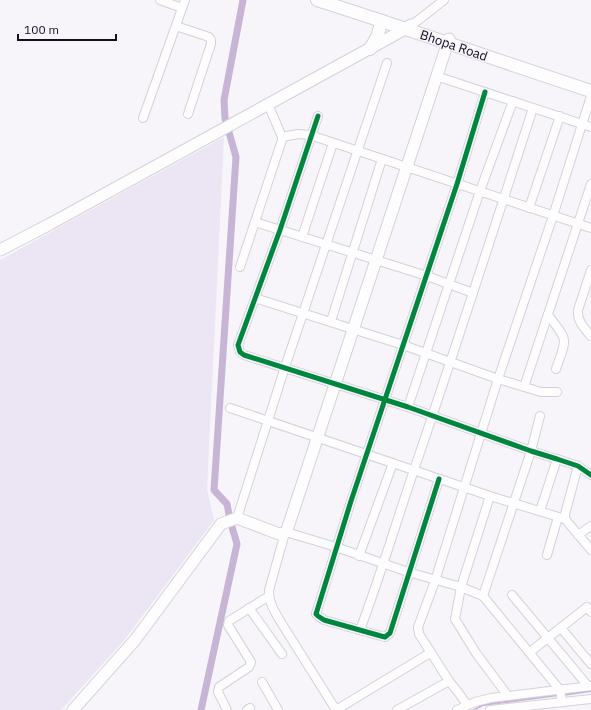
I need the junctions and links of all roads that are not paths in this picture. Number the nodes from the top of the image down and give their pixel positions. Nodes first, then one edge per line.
1 (160, 0) edge
2 (317, 0) edge
3 (334, 0) edge
4 (440, 1) edge
5 (183, 4) edge
6 (382, 21) junction
7 (176, 26) junction
8 (409, 27) junction
9 (448, 41) junction
10 (370, 49) junction
11 (387, 63) dead end
12 (436, 76) junction
13 (591, 84) edge
14 (591, 91) edge
15 (485, 92) junction
16 (591, 96) edge
17 (513, 101) junction
18 (268, 104) junction
19 (533, 108) junction
20 (188, 114) dead end
21 (318, 116) dead end
22 (560, 116) junction
23 (143, 118) dead end
24 (581, 123) junction
25 (591, 127) edge
26 (310, 135) junction
27 (282, 137) junction
28 (333, 143) junction
29 (357, 151) junction
30 (382, 159) junction
31 (406, 167) junction
32 (457, 184) junction
33 (591, 184) edge
34 (480, 191) junction
35 (505, 199) junction
36 (529, 208) junction
37 (553, 216) junction
38 (255, 222) junction
39 (578, 224) junction
40 (591, 228) edge
41 (280, 230) junction
42 (302, 237) junction
43 (326, 244) junction
44 (0, 250) edge
45 (353, 252) junction
46 (376, 260) junction
47 (240, 267) dead end
48 (591, 270) edge
49 (426, 276) junction
50 (449, 284) junction
51 (473, 293) junction
52 (255, 298) junction
53 (303, 312) junction
54 (548, 315) junction
55 (331, 322) junction
56 (353, 329) junction
57 (591, 336) edge
58 (404, 345) junction
59 (426, 353) junction
60 (450, 362) junction
61 (285, 367) junction
62 (556, 369) dead end
63 (498, 379) junction
64 (335, 384) junction
65 (524, 387) junction
66 (557, 392) dead end
67 (386, 400) junction
68 (408, 407) junction
69 (230, 408) dead end
70 (434, 416) junction
71 (540, 416) dead end
72 (268, 420) junction
73 (482, 433) junction
74 (318, 437) junction
75 (531, 451) junction
76 (367, 454) junction
77 (557, 459) junction
78 (393, 463) junction
79 (578, 466) junction
80 (414, 470) junction
81 (591, 475) edge
82 (439, 479) junction
83 (464, 487) junction
84 (490, 496) junction
85 (514, 504) junction
86 (540, 511) junction
87 (237, 518) junction
88 (562, 518) junction
89 (591, 526) edge
90 (285, 533) junction
91 (578, 535) junction
92 (336, 547) junction
93 (591, 550) edge
94 (547, 555) dead end
95 (359, 556) junction
96 (384, 565) junction
97 (408, 572) junction
98 (435, 581) junction
99 (461, 587) junction
100 (512, 595) dead end
101 (269, 596) junction
102 (483, 596) junction
103 (590, 607) edge
104 (249, 608) junction
105 (561, 628) junction
106 (360, 630) junction
107 (547, 638) junction
108 (530, 652) junction
109 (430, 653) junction
110 (282, 654) dead end
111 (591, 664) edge
112 (449, 681) junction
113 (262, 682) dead end
114 (589, 686) edge
115 (561, 695) junction
116 (508, 696) junction
117 (591, 699) edge
118 (490, 705) edge
119 (467, 706) junction
120 (73, 710) edge
121 (227, 710) edge
122 (278, 710) edge
123 (336, 710) edge
124 (397, 710) edge
125 (457, 710) edge

1 - 5 street
2 - 6 main road, Bhopa Road
3 - 8 main road, Bhopa Road
4 - 8 street
5 - 7 street
6 - 8 main road, Bhopa Road
6 - 10 main road
7 - 20 street
7 - 23 street
8 - 9 main road, Bhopa Road
8 - 10 main road
9 - 12 main road
9 - 13 main road, Bhopa Road
9 - 14 main road, Bhopa Road
10 - 18 main road
11 - 29 street
12 - 15 street
12 - 31 main road
15 - 17 street
15 - 32 street
16 - 24 street
17 - 19 street
17 - 34 street
18 - 27 street
18 - 44 main road
19 - 22 street
19 - 35 street
21 - 26 street
22 - 24 street
22 - 36 street
24 - 25 street
24 - 37 street
26 - 27 street
26 - 28 street
26 - 41 street
27 - 38 street
28 - 29 street
28 - 42 street
29 - 30 street
29 - 43 street
30 - 31 street
30 - 45 street
31 - 32 street
31 - 46 main road
32 - 34 street
32 - 49 street
33 - 39 street
34 - 35 street
34 - 50 street
35 - 36 street
35 - 51 street
36 - 37 street
37 - 39 street
37 - 63 street
38 - 41 street
38 - 47 street
39 - 40 street
39 - 54 street
41 - 42 street
41 - 52 street
42 - 43 street
43 - 45 street
43 - 53 street
45 - 46 street
45 - 55 street
46 - 49 street
46 - 56 main road
48 - 57 street
49 - 50 street
49 - 58 street
50 - 51 street
50 - 59 street
51 - 60 street
52 - 53 street
52 - 61 street
53 - 55 street
53 - 61 street
54 - 62 street
54 - 65 street
55 - 56 street
56 - 58 street
56 - 64 main road
58 - 59 street
58 - 67 street
59 - 60 street
59 - 68 street
60 - 63 street
60 - 70 street
61 - 64 street
61 - 72 street
63 - 65 street
63 - 73 street
64 - 67 street
64 - 74 main road
65 - 66 street
67 - 68 street
67 - 76 street
68 - 70 street
69 - 72 street
70 - 73 street
70 - 80 street
71 - 75 street
72 - 74 street
72 - 87 street
73 - 75 street
73 - 83 street
74 - 76 street
74 - 90 main road
75 - 77 street
75 - 85 street
76 - 78 street
76 - 92 street
77 - 79 street
77 - 86 street
78 - 80 street
78 - 95 street
79 - 81 street
79 - 88 street
80 - 82 street
80 - 96 street
82 - 83 street
82 - 97 street
83 - 84 street
83 - 98 street
84 - 85 street
84 - 99 street
85 - 86 street
85 - 102 street
86 - 88 street
87 - 90 main road
87 - 120 main road
88 - 91 street
88 - 94 street
89 - 91 street
90 - 92 street
90 - 101 street
91 - 93 street
92 - 95 street
92 - 106 street
95 - 96 street
96 - 97 street
96 - 106 street
97 - 98 street
97 - 106 street
98 - 99 street
98 - 109 street
99 - 102 street
99 - 116 street
100 - 107 street
101 - 104 street
101 - 123 street
102 - 108 street
103 - 105 street
104 - 110 street
104 - 121 street
105 - 107 street
105 - 111 street
107 - 108 street
107 - 114 street
108 - 115 street
109 - 112 street
109 - 123 street
112 - 119 street
112 - 124 street
113 - 122 street
114 - 115 street
115 - 116 street
115 - 117 street
115 - 118 street
116 - 118 street
118 - 119 street
119 - 125 street

